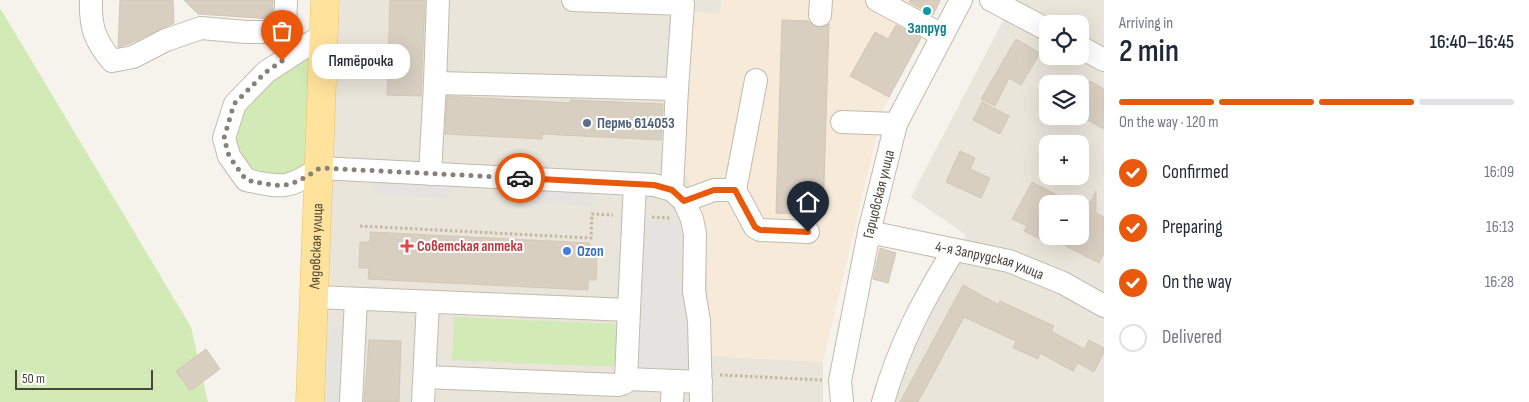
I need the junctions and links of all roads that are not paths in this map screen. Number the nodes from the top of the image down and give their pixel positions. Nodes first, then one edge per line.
1 (91, 0) edge
2 (286, 0) edge
3 (325, 0) edge
4 (438, 0) edge
5 (573, 0) edge
6 (877, 0) edge
7 (961, 0) edge
8 (991, 0) edge
9 (683, 2) edge
10 (1039, 25) edge
11 (285, 32) junction
12 (942, 35) junction
13 (313, 41) junction
14 (1089, 52) edge
15 (1104, 60) edge
16 (756, 80) dead end
17 (435, 82) junction
18 (677, 89) junction
19 (842, 122) dead end
20 (896, 124) junction
21 (320, 168) junction
22 (430, 174) junction
23 (635, 184) junction
24 (735, 190) junction
25 (683, 203) junction
26 (808, 232) dead end
27 (868, 232) junction
28 (954, 250) junction
29 (315, 297) junction
30 (356, 299) junction
31 (428, 302) junction
32 (1104, 306) edge
33 (629, 310) junction
34 (424, 377) junction
35 (626, 379) junction
36 (701, 386) edge
37 (672, 392) edge
38 (841, 392) edge
39 (310, 402) edge
40 (351, 402) edge
41 (423, 402) edge
42 (883, 402) edge

1 - 11 street
2 - 11 street
3 - 13 main road, Лядовская улица
4 - 17 street
5 - 9 street
6 - 12 street
7 - 12 street, Гарцовская улица
8 - 10 street
9 - 18 street
11 - 13 street
12 - 20 street, Гарцовская улица
13 - 21 main road, Лядовская улица
13 - 21 street
14 - 15 street
16 - 24 street
17 - 18 street
17 - 22 street
18 - 25 street
19 - 20 street
20 - 27 street, Гарцовская улица
21 - 22 street
21 - 29 main road, Лядовская улица
22 - 23 street
23 - 25 street
23 - 33 street
24 - 25 street
24 - 26 street
25 - 36 street
27 - 28 street, 4-я Запрудская улица
27 - 38 street, Гарцовская улица
28 - 32 street, 4-я Запрудская улица
28 - 42 street
29 - 30 street
29 - 39 main road, Лядовская улица
30 - 31 street
30 - 40 street
31 - 33 street
31 - 34 street
33 - 35 street
34 - 35 street
34 - 41 street
35 - 37 street
36 - 37 street

